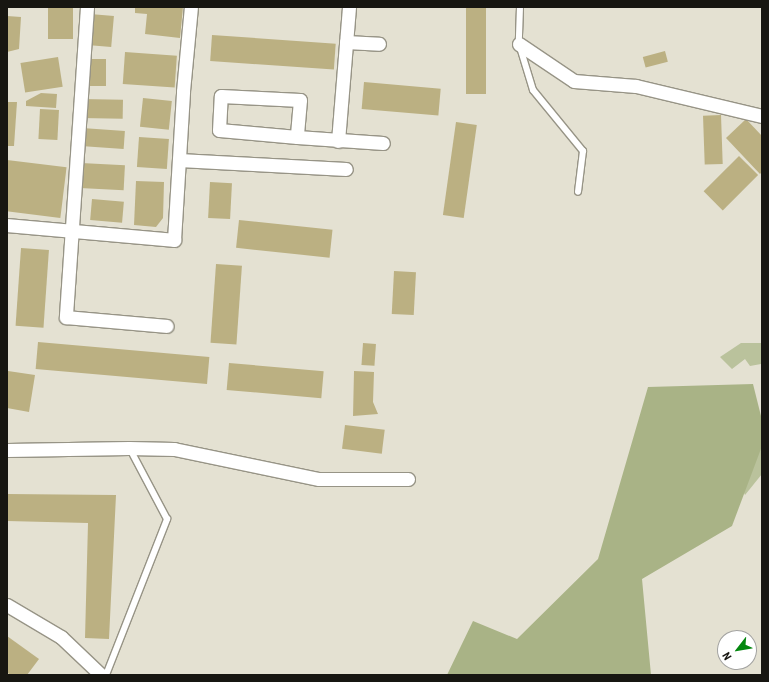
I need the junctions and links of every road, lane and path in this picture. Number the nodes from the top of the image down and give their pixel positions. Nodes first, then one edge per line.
1 (86, 7) edge
2 (191, 7) edge
3 (349, 7) edge
4 (520, 7) edge
5 (346, 42) junction
6 (379, 44) dead end
7 (519, 44) junction
8 (762, 116) edge
9 (297, 137) junction
10 (338, 141) junction
11 (383, 143) dead end
12 (179, 160) junction
13 (346, 169) dead end
14 (578, 192) dead end
15 (7, 225) edge
16 (72, 231) junction
17 (167, 326) dead end
18 (129, 448) junction
19 (7, 450) edge
20 (408, 479) dead end
21 (7, 605) edge
22 (101, 675) edge
23 (106, 675) edge

1 - 16 street
2 - 12 street
3 - 5 street
4 - 7 lane
5 - 6 street
5 - 10 street
7 - 8 street
7 - 14 lane
9 - 9 street
9 - 10 street
10 - 11 street
12 - 13 street
12 - 16 street
15 - 16 street
16 - 17 street
18 - 19 street
18 - 20 street
18 - 23 lane
21 - 22 street

